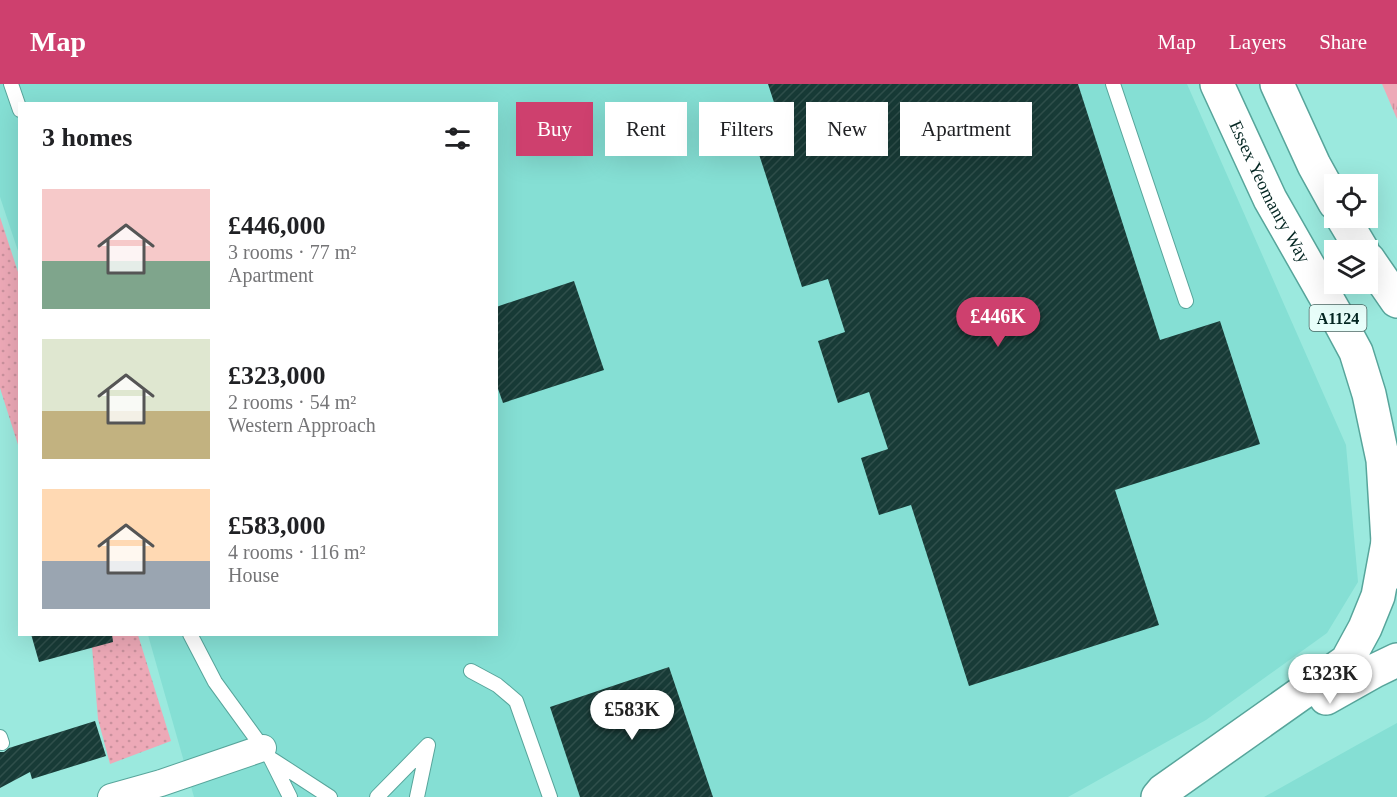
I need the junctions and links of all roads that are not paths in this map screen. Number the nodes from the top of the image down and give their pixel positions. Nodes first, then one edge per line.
1 (11, 84) edge
2 (1113, 84) edge
3 (1217, 84) edge
4 (1277, 84) edge
5 (18, 105) edge
6 (1324, 183) edge
7 (1378, 273) edge
8 (1186, 301) dead end
9 (1397, 301) edge
10 (1393, 557) edge
11 (191, 636) edge
12 (1397, 660) edge
13 (471, 671) dead end
14 (267, 753) junction
15 (1158, 795) edge
16 (120, 796) edge
17 (290, 797) edge
18 (330, 797) edge
19 (377, 797) edge
20 (417, 797) edge
21 (550, 797) edge

1 - 5 lane
2 - 8 lane
3 - 10 main road, Essex Yeomanry Way / A1124
4 - 6 main road
7 - 9 main road
10 - 15 main road, Essex Yeomanry Way
11 - 14 lane
12 - 15 main road
13 - 21 lane
14 - 16 street
14 - 17 lane
14 - 18 lane
19 - 20 lane

